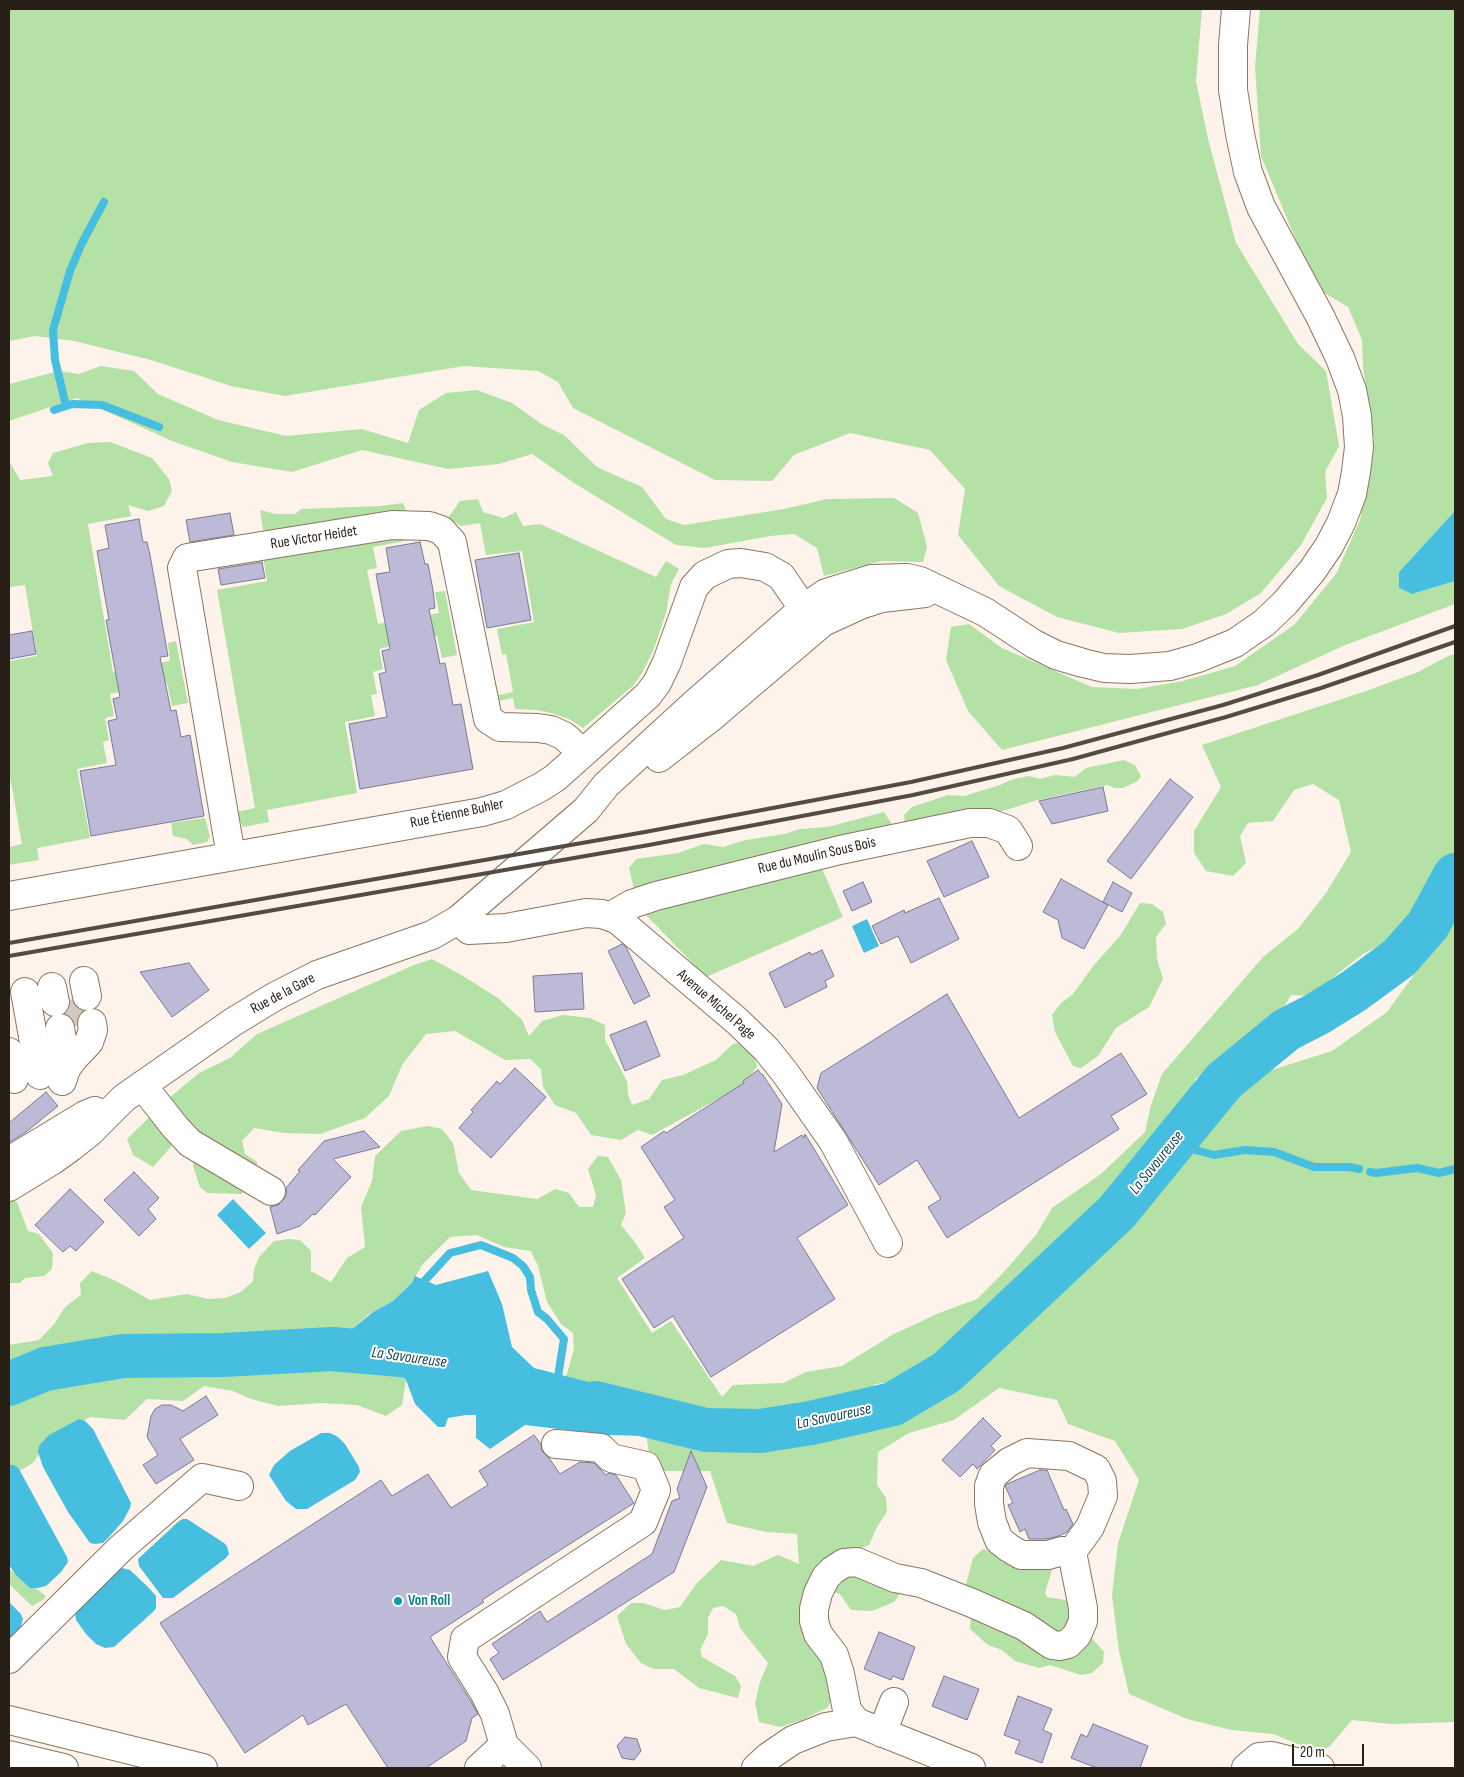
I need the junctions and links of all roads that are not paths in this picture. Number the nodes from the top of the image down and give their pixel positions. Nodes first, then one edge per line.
1 (1236, 9) edge
2 (813, 616) junction
3 (583, 753) junction
4 (586, 810) junction
5 (1018, 846) dead end
6 (231, 856) junction
7 (9, 896) edge
8 (611, 916) junction
9 (458, 920) junction
10 (25, 992) dead end
11 (75, 1026) tunnel mouth
12 (9, 1052) edge
13 (53, 1071) junction
14 (133, 1091) junction
15 (9, 1162) edge
16 (9, 1187) edge
17 (271, 1191) dead end
18 (888, 1243) dead end
19 (556, 1444) dead end
20 (239, 1486) dead end
21 (1072, 1552) junction
22 (9, 1659) edge
23 (894, 1702) dead end
24 (9, 1720) edge
25 (856, 1722) junction
26 (882, 1733) junction
27 (504, 1745) junction
28 (9, 1756) edge
29 (64, 1768) edge
30 (203, 1768) edge
31 (479, 1768) edge
32 (527, 1768) edge
33 (756, 1768) edge
34 (971, 1768) edge
35 (1246, 1768) edge
36 (1320, 1768) edge

1 - 2 street
2 - 3 street, Rue Étienne Buhler
2 - 4 street
2 - 4 street
3 - 6 street, Rue Étienne Buhler
3 - 6 street, Rue Victor Heidet
4 - 9 street, Rue de la Gare
5 - 8 street, Rue du Moulin Sous Bois
6 - 7 street, Rue Étienne Buhler
8 - 9 street, Avenue Michel Page
8 - 18 street, Avenue Michel Page
9 - 14 street, Rue de la Gare
10 - 13 street
11 - 13 street
12 - 13 street
14 - 15 street, Rue de la Gare
14 - 16 street, Rue de la Gare
14 - 17 street
19 - 27 street
20 - 22 street
21 - 21 street
21 - 25 street
23 - 26 street
24 - 30 street
25 - 26 street
25 - 33 street
26 - 34 street
27 - 31 street
27 - 32 street
28 - 29 street
35 - 36 street

